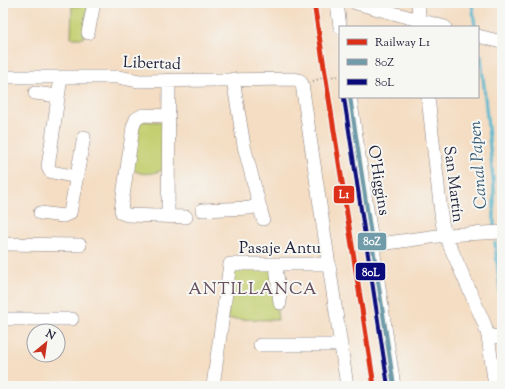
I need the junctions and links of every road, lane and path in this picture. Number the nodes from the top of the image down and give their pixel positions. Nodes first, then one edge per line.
1 (94, 3) edge
2 (337, 3) edge
3 (356, 3) edge
4 (418, 3) edge
5 (420, 24) edge
6 (340, 26) edge
7 (436, 26) edge
8 (88, 33) dead end
9 (479, 36) edge
10 (502, 42) edge
11 (339, 76) edge
12 (3, 77) edge
13 (61, 77) junction
14 (233, 79) junction
15 (169, 80) junction
16 (300, 82) junction
17 (35, 93) dead end
18 (58, 96) junction
19 (350, 98) edge
20 (428, 98) edge
21 (169, 116) junction
22 (84, 137) dead end
23 (77, 177) junction
24 (259, 205) junction
25 (202, 210) dead end
26 (40, 213) dead end
27 (168, 216) junction
28 (186, 217) dead end
29 (263, 220) dead end
30 (502, 232) edge
31 (445, 235) junction
32 (3, 244) edge
33 (80, 244) dead end
34 (373, 245) junction
35 (329, 264) junction
36 (276, 265) junction
37 (280, 304) dead end
38 (3, 319) edge
39 (72, 319) dead end
40 (488, 336) junction
41 (502, 337) edge
42 (260, 345) dead end
43 (341, 345) junction
44 (213, 386) edge
45 (348, 386) edge
46 (394, 386) edge
47 (495, 386) edge

1 - 8 street
2 - 6 street
3 - 5 street
4 - 5 street
5 - 7 street
9 - 10 street
11 - 16 path
12 - 13 street, Libertad
13 - 15 street, Libertad
13 - 18 street
14 - 15 street, Libertad
14 - 16 street, Libertad
14 - 24 street
15 - 21 street
16 - 35 street
17 - 18 street
18 - 23 street
19 - 34 street, O'Higgins
20 - 31 street, San Martín
21 - 27 street
21 - 27 street
22 - 23 street
23 - 26 street
24 - 25 street
24 - 29 street
27 - 28 street
30 - 31 street
31 - 34 street
31 - 40 street, San Martín
32 - 33 street
34 - 46 street, O'Higgins
35 - 36 street, Pasaje Antu
35 - 43 street
36 - 37 street
36 - 44 street, Pasaje Antu
38 - 39 street
40 - 41 street
40 - 47 street, San Martín
42 - 43 street
43 - 45 street

